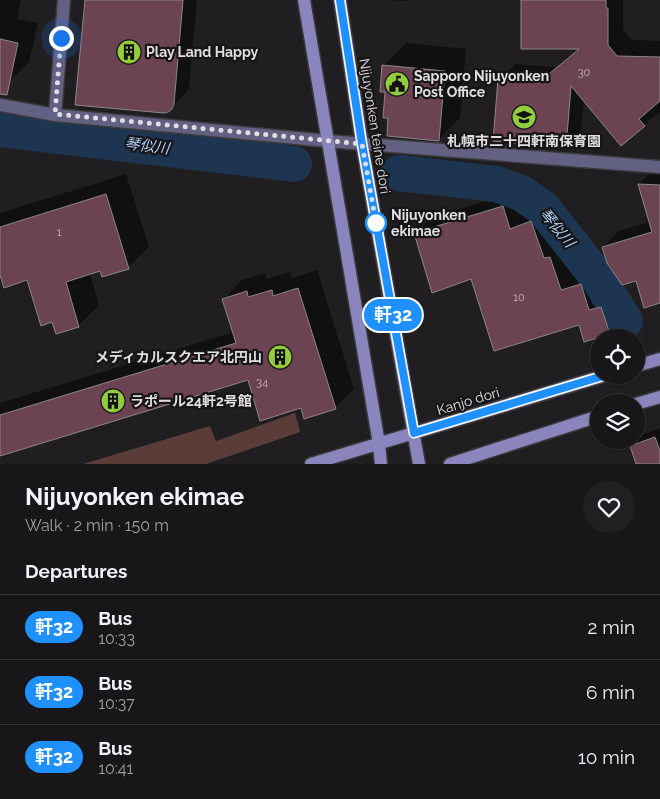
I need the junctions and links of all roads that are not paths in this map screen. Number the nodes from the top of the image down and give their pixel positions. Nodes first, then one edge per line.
1 (64, 0) edge
2 (304, 0) edge
3 (340, 0) edge
4 (0, 105) edge
5 (55, 114) junction
6 (327, 141) junction
7 (362, 144) junction
8 (660, 167) edge
9 (660, 359) edge
10 (645, 363) edge
11 (590, 380) edge
12 (660, 396) edge
13 (645, 401) edge
14 (590, 419) edge
15 (414, 433) junction
16 (379, 444) junction
17 (311, 464) edge
18 (381, 464) edge
19 (419, 464) edge
20 (450, 464) edge

1 - 5 street
2 - 6 street
3 - 7 street, Nijuyonken teine dori
4 - 5 street
5 - 6 street
6 - 7 street
6 - 16 street
7 - 8 street
7 - 15 street, Nijuyonken teine dori
9 - 10 street
11 - 15 street, Kanjo dori
12 - 13 street
14 - 20 street
15 - 16 street, Kanjo dori
15 - 19 street, Nijuyonken teine dori
16 - 17 street, Kanjo dori
16 - 18 street

